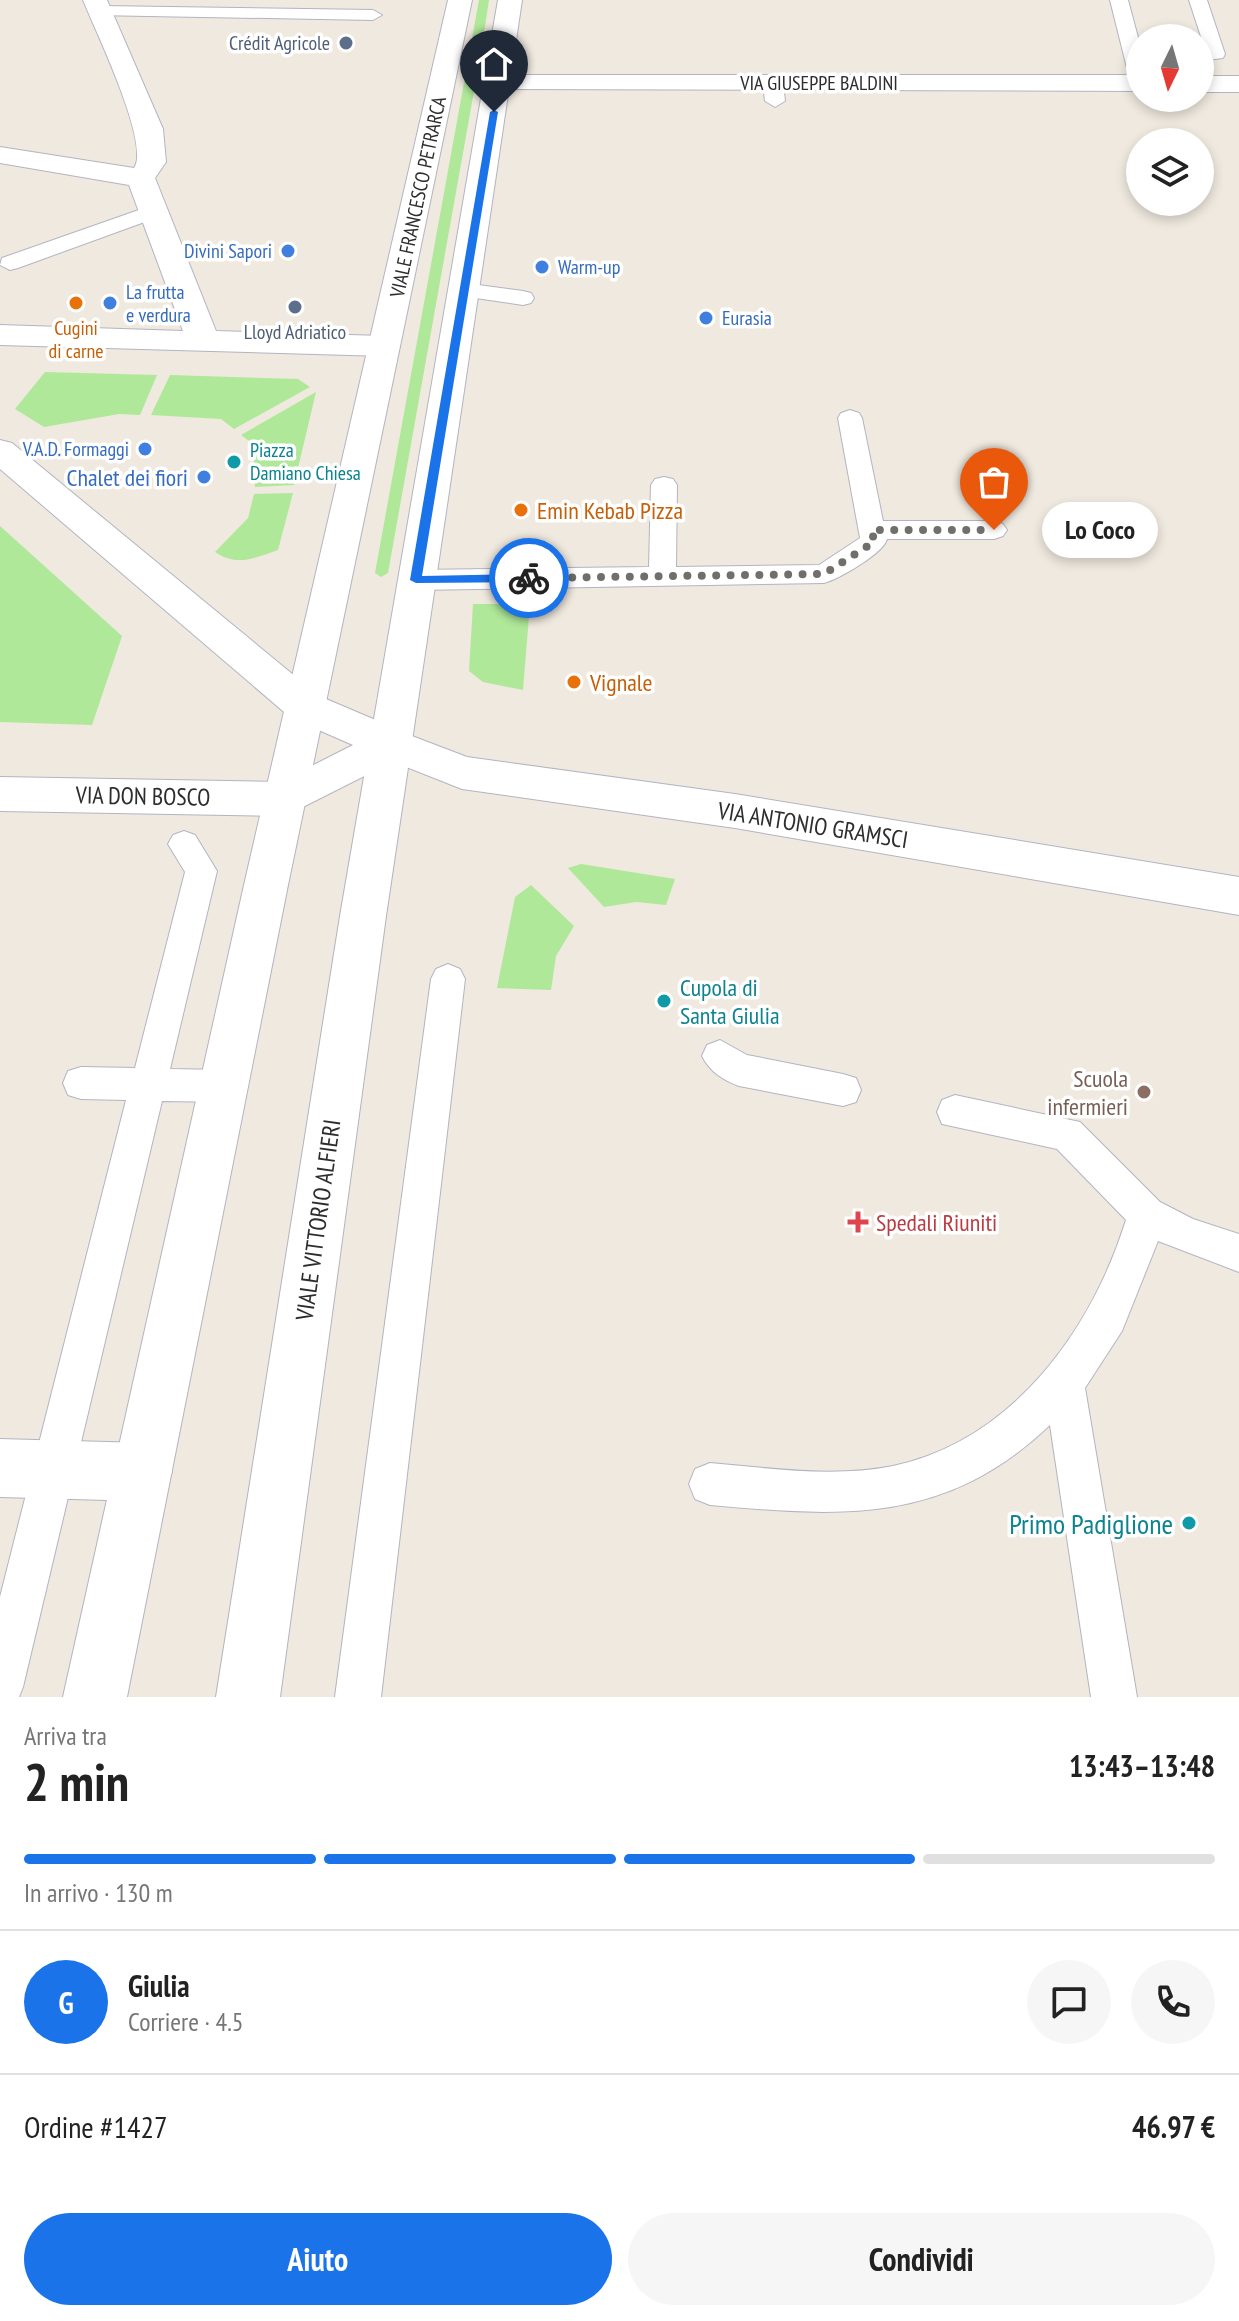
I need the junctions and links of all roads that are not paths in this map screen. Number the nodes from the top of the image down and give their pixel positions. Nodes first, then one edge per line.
1 (460, 0) edge
2 (510, 0) edge
3 (1119, 0) edge
4 (1198, 0) edge
5 (97, 6) edge
6 (373, 15) dead end
7 (1127, 24) edge
8 (1206, 24) edge
9 (1126, 81) edge
10 (499, 83) junction
11 (1214, 84) edge
12 (1239, 84) edge
13 (0, 155) edge
14 (141, 178) junction
15 (153, 211) junction
16 (10, 263) dead end
17 (463, 290) junction
18 (523, 298) dead end
19 (0, 335) edge
20 (203, 340) junction
21 (384, 346) junction
22 (850, 418) dead end
23 (0, 451) edge
24 (664, 485) dead end
25 (872, 530) junction
26 (994, 530) dead end
27 (662, 576) junction
28 (416, 580) junction
29 (305, 707) junction
30 (391, 744) junction
31 (0, 794) edge
32 (285, 799) junction
33 (184, 844) dead end
34 (1239, 896) edge
35 (448, 979) dead end
36 (720, 1056) dead end
37 (81, 1083) dead end
38 (149, 1084) junction
39 (225, 1086) junction
40 (843, 1090) dead end
41 (955, 1112) dead end
42 (1147, 1215) junction
43 (1239, 1253) edge
44 (1064, 1382) junction
45 (27, 1469) edge
46 (143, 1472) junction
47 (710, 1484) dead end
48 (0, 1687) edge
49 (95, 1697) edge
50 (248, 1697) edge
51 (358, 1697) edge
52 (1114, 1697) edge

1 - 21 main road, VIALE FRANCESCO PETRARCA
2 - 10 main road
3 - 7 lane
4 - 8 lane
5 - 6 lane
5 - 14 main road
9 - 10 main road, VIA GIUSEPPE BALDINI
10 - 17 main road
11 - 12 main road
13 - 14 main road
14 - 15 main road
15 - 16 lane
15 - 20 main road
17 - 18 lane
17 - 28 main road
19 - 20 main road
20 - 21 main road
21 - 29 main road
22 - 25 lane
23 - 29 main road
24 - 27 lane
25 - 26 lane
25 - 27 lane
27 - 28 lane
28 - 30 main road
29 - 30 main road
29 - 32 main road
30 - 32 main road
30 - 34 main road, VIA ANTONIO GRAMSCI
30 - 50 main road, VIALE VITTORIO ALFIERI
31 - 32 main road, VIA DON BOSCO
32 - 39 main road
33 - 38 lane
35 - 51 lane
36 - 40 lane
37 - 38 lane
38 - 39 lane
38 - 45 lane
39 - 46 main road
41 - 42 lane
42 - 43 lane
42 - 44 lane
44 - 47 lane
44 - 52 lane
45 - 46 main road
45 - 48 lane
46 - 49 main road

